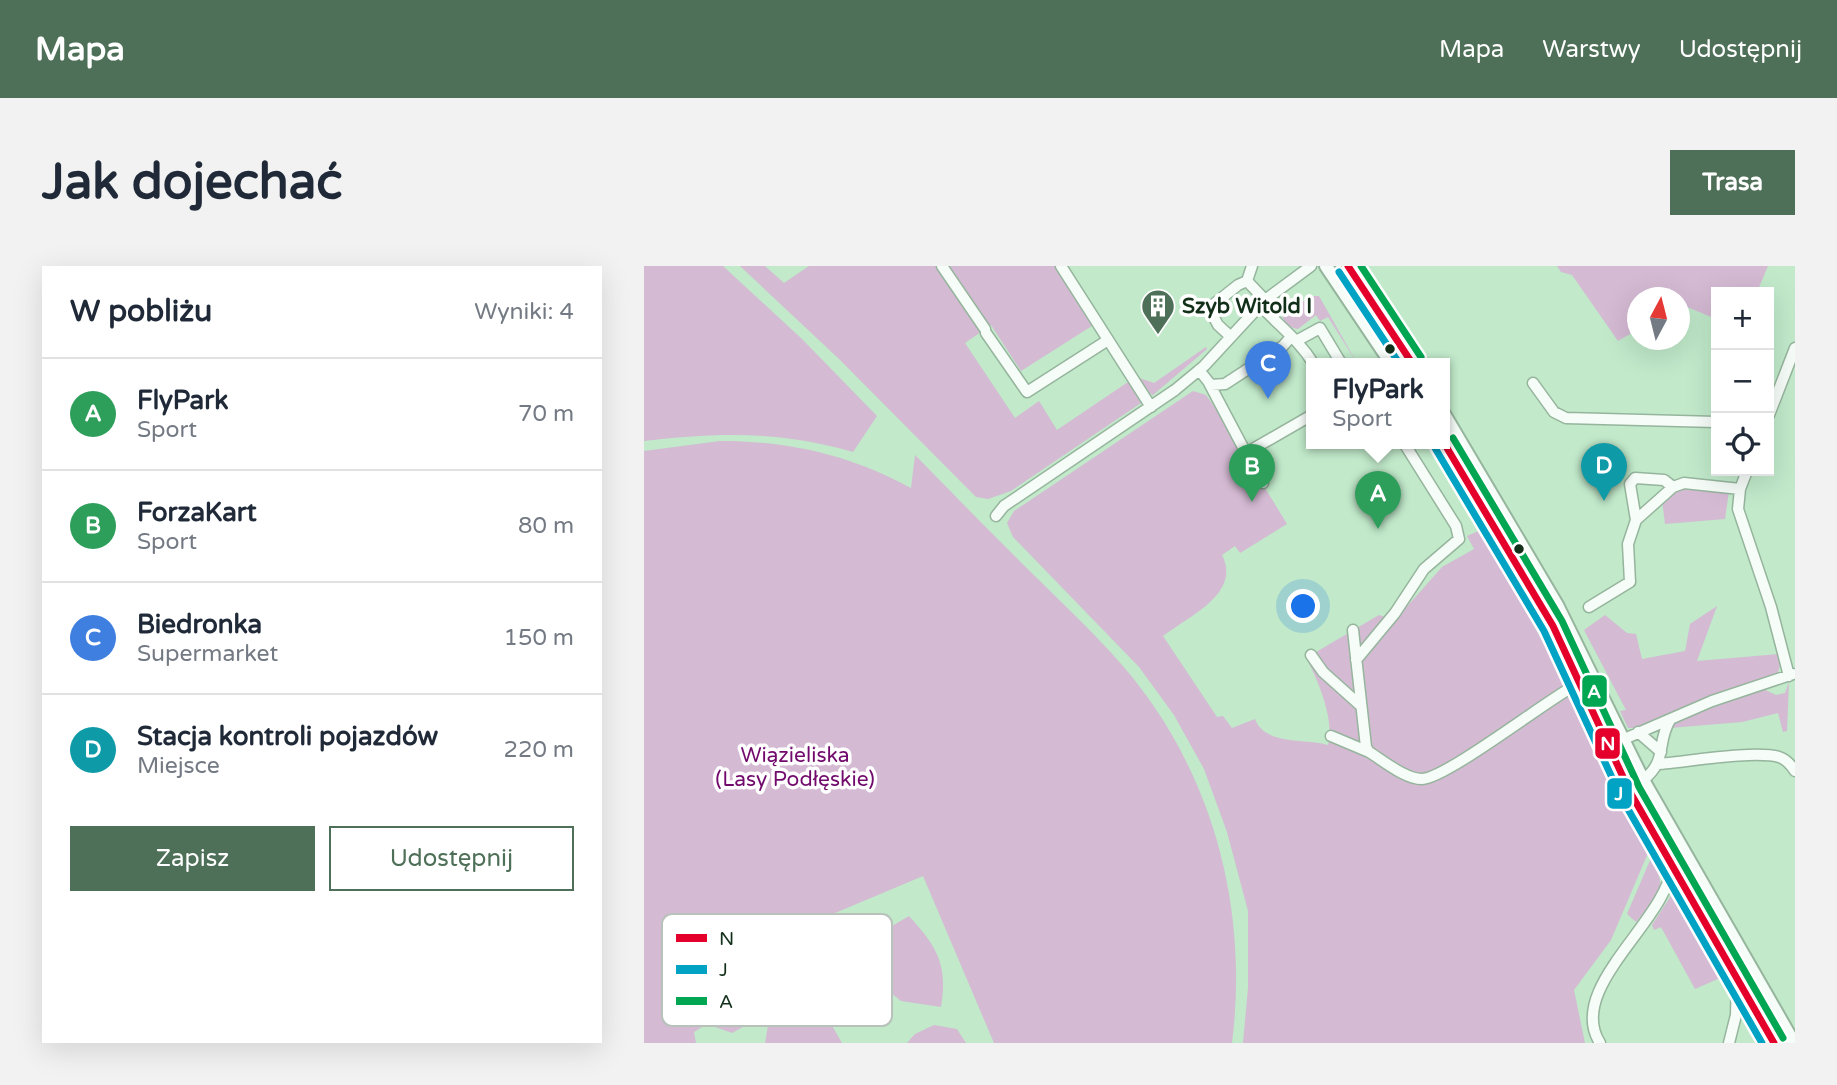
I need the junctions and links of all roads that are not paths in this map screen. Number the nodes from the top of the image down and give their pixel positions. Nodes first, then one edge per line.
1 (942, 266) edge
2 (1061, 266) edge
3 (1252, 266) edge
4 (1311, 266) edge
5 (1326, 266) edge
6 (1348, 266) edge
7 (1247, 281) junction
8 (1263, 302) junction
9 (1230, 336) junction
10 (1294, 339) junction
11 (1108, 340) junction
12 (1795, 348) edge
13 (1309, 358) edge
14 (1338, 358) edge
15 (1388, 358) edge
16 (1409, 358) edge
17 (1199, 370) junction
18 (1209, 383) junction
19 (1533, 383) dead end
20 (1150, 407) junction
21 (1770, 413) edge
22 (1306, 418) edge
23 (1711, 422) edge
24 (1450, 424) edge
25 (1408, 449) edge
26 (1448, 449) edge
27 (1246, 453) junction
28 (1745, 476) edge
29 (1263, 483) dead end
30 (1673, 486) junction
31 (1740, 489) junction
32 (996, 516) dead end
33 (1636, 520) junction
34 (1589, 607) dead end
35 (1353, 630) dead end
36 (1311, 654) dead end
37 (1356, 660) junction
38 (1792, 675) edge
39 (1579, 683) junction
40 (1361, 707) junction
41 (1670, 718) junction
42 (1638, 732) junction
43 (1331, 736) dead end
44 (1622, 740) junction
45 (1608, 746) junction
46 (1369, 752) junction
47 (1661, 752) junction
48 (1658, 764) junction
49 (1795, 771) edge
50 (1643, 780) junction
51 (1672, 866) junction
52 (1737, 979) junction
53 (1600, 1043) edge
54 (1729, 1043) edge
55 (1774, 1043) edge
56 (1794, 1043) edge

1 - 11 street
2 - 11 street
3 - 7 street
4 - 8 street
5 - 15 main road
6 - 16 main road
7 - 8 street
7 - 9 street
8 - 9 street
8 - 10 street
9 - 17 street
10 - 13 street
10 - 14 street
10 - 18 street
11 - 20 street
12 - 21 street
17 - 18 street
17 - 20 street
18 - 27 street
19 - 23 street
20 - 32 street
22 - 27 street
24 - 44 main road
25 - 37 street
26 - 39 main road
27 - 29 street
28 - 31 street
30 - 31 street
30 - 33 street
30 - 33 street
31 - 38 street
33 - 34 street
35 - 37 street
36 - 40 street
37 - 40 street
38 - 41 street
39 - 45 main road
39 - 46 street
40 - 46 street
41 - 42 street
41 - 47 street
42 - 44 street
42 - 47 street
43 - 46 street
44 - 45 street
44 - 50 main road
45 - 51 main road
47 - 48 street
48 - 49 street
48 - 50 street
50 - 56 main road
51 - 52 main road
51 - 53 street
52 - 54 street
52 - 55 main road

